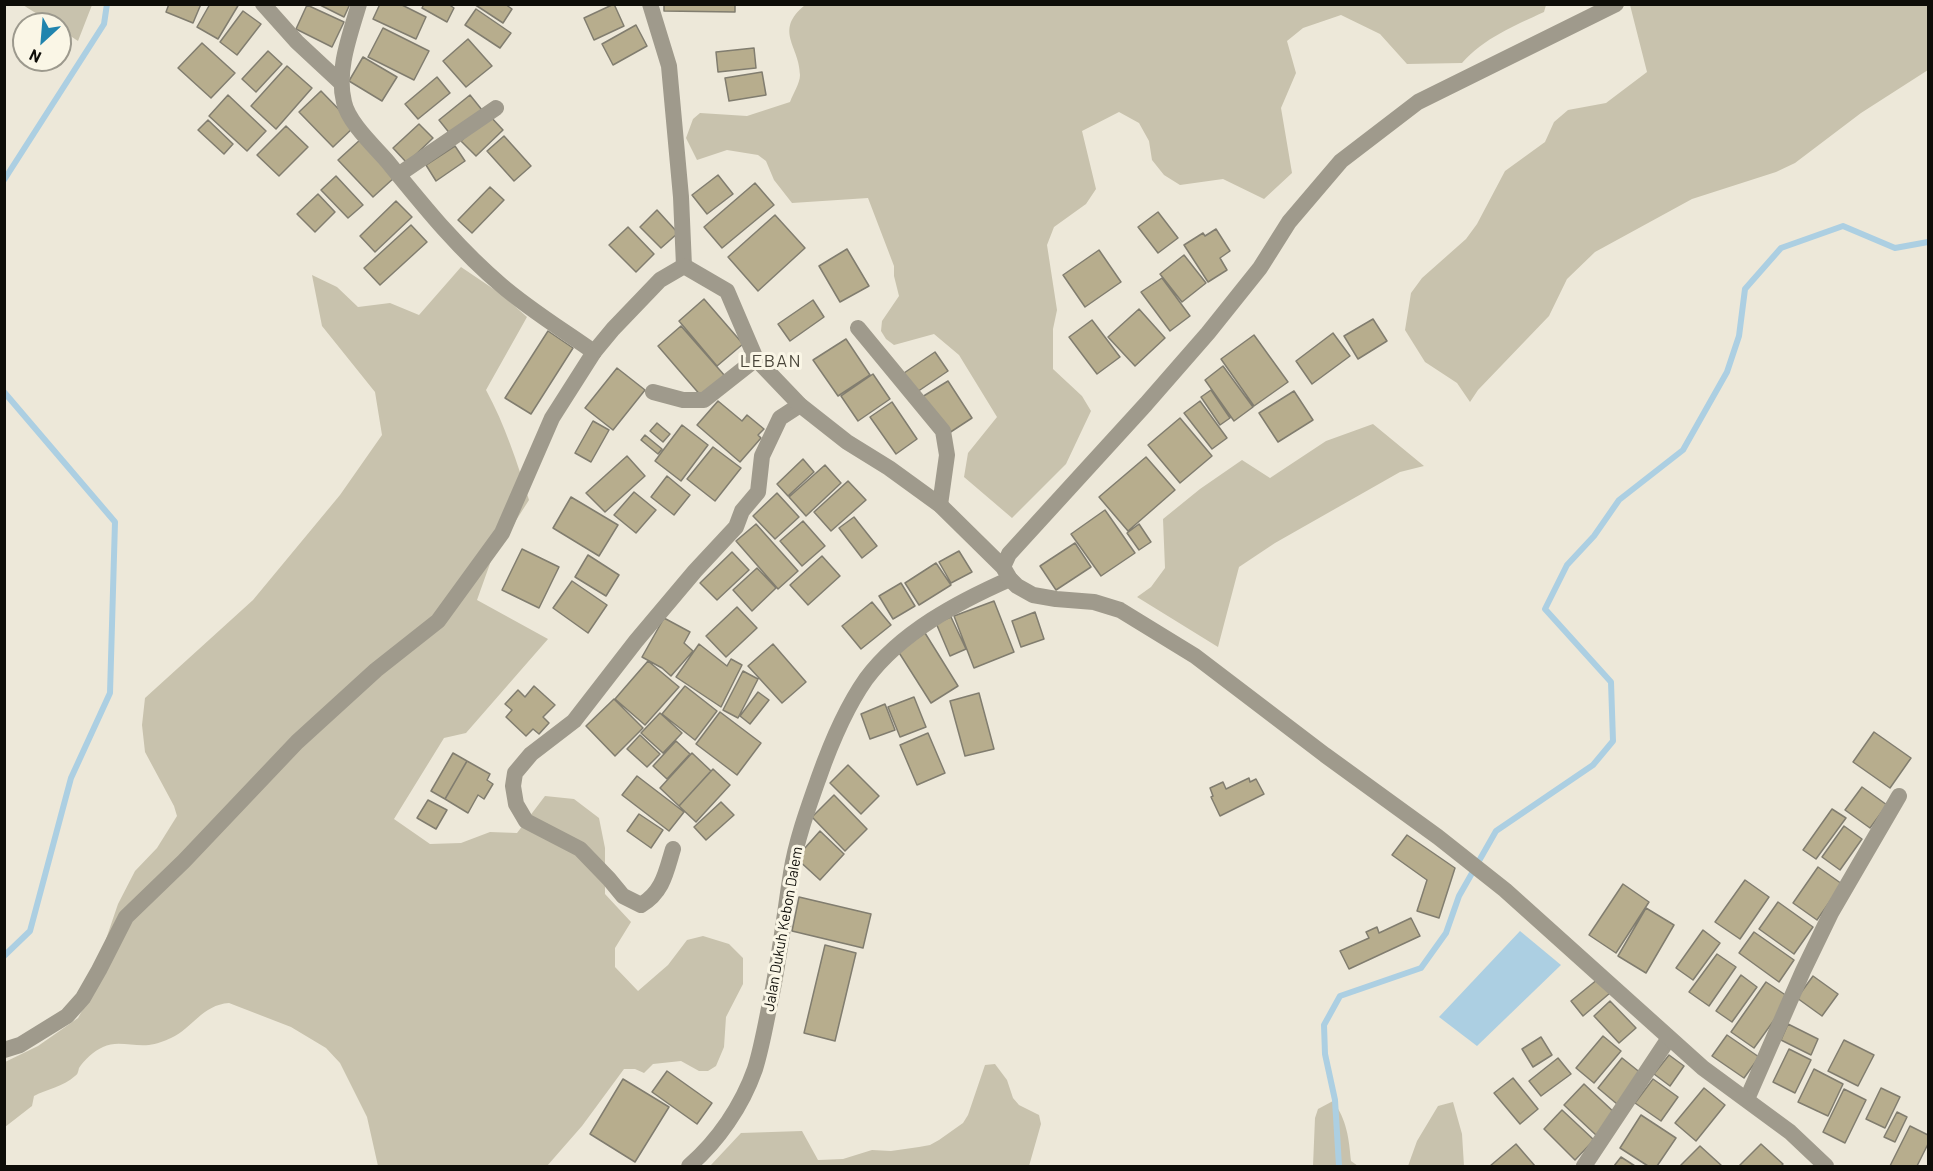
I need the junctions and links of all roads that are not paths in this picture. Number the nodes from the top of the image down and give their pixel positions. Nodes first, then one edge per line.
1 (263, 4) edge
2 (359, 4) edge
3 (651, 4) edge
4 (1616, 4) edge
5 (340, 82) junction
6 (496, 108) dead end
7 (398, 175) junction
8 (684, 266) junction
9 (858, 328) dead end
10 (594, 352) junction
11 (756, 359) junction
12 (653, 392) dead end
13 (800, 405) junction
14 (940, 505) junction
15 (1007, 573) junction
16 (1899, 796) dead end
17 (673, 849) dead end
18 (1669, 1038) junction
19 (4, 1050) edge
20 (1747, 1099) junction
21 (689, 1167) edge
22 (1584, 1167) edge
23 (1826, 1167) edge

1 - 5 street
2 - 5 street
3 - 8 street
4 - 15 street
5 - 7 street
6 - 7 street
7 - 10 street
8 - 10 street
8 - 11 street
9 - 14 street
10 - 19 street
11 - 12 street
11 - 13 street
13 - 14 street
13 - 17 street
14 - 15 street
15 - 18 street
15 - 21 street, Jalan Dukuh Kebon Dalem
16 - 20 street
18 - 20 street
18 - 22 street
20 - 23 street

